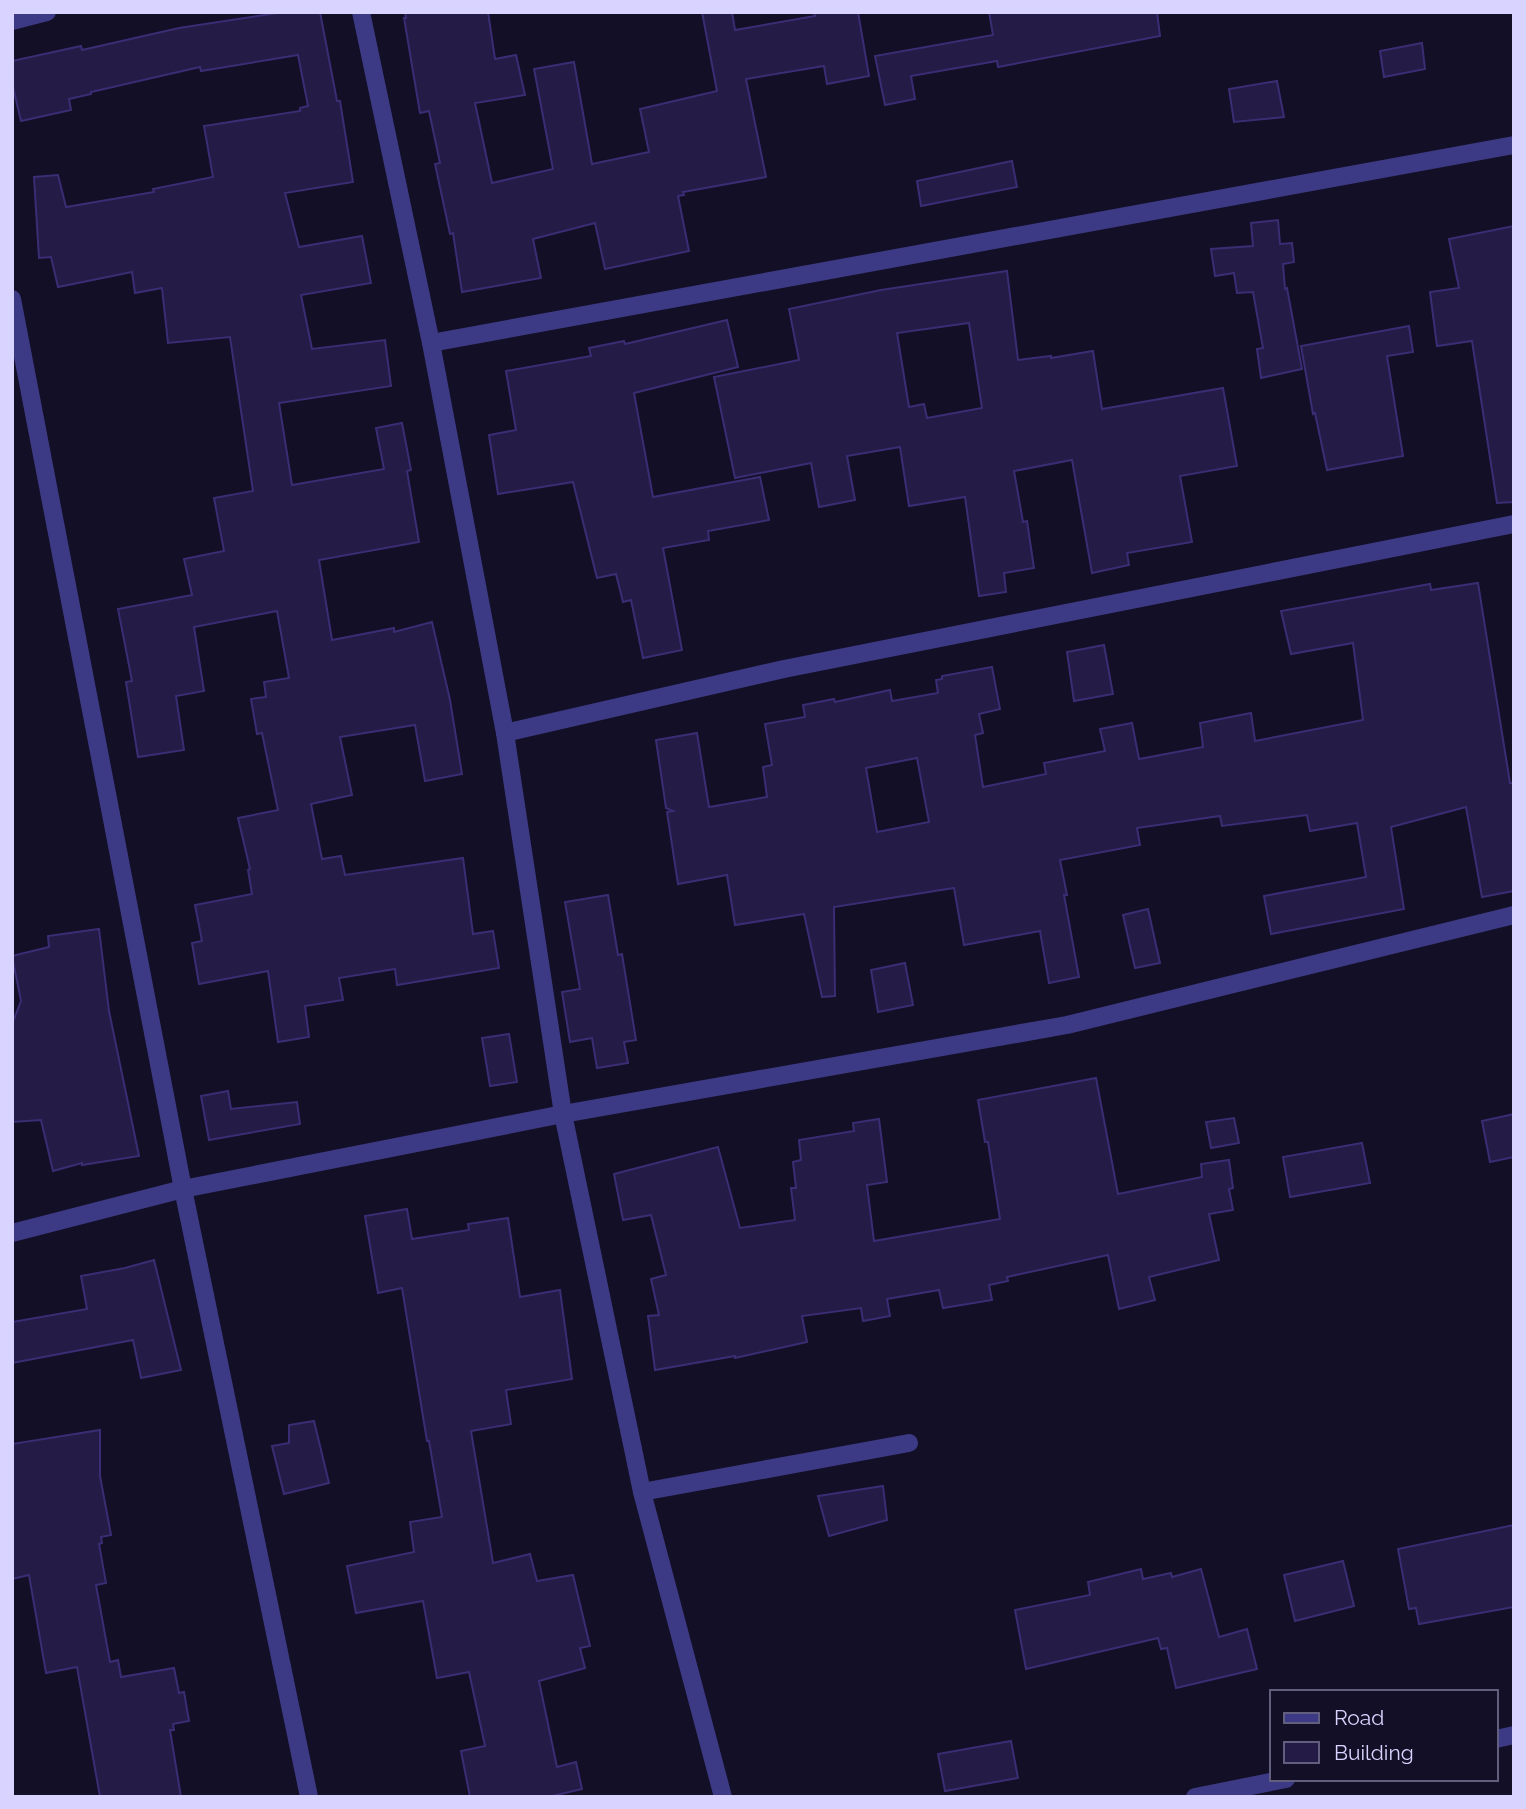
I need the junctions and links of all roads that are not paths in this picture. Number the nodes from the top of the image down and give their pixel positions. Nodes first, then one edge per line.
1 (47, 12) edge
2 (361, 12) edge
3 (12, 21) edge
4 (1514, 145) edge
5 (12, 299) edge
6 (431, 343) junction
7 (1514, 524) edge
8 (505, 733) junction
9 (1514, 915) edge
10 (563, 1114) junction
11 (183, 1189) junction
12 (12, 1233) edge
13 (909, 1443) dead end
14 (642, 1492) junction
15 (1276, 1781) edge
16 (309, 1797) edge
17 (723, 1797) edge
18 (1195, 1797) edge

1 - 3 street
2 - 6 street
4 - 6 street
5 - 11 street
6 - 8 street
7 - 8 street
8 - 10 street
9 - 10 street
10 - 11 street
10 - 14 street
11 - 12 street
11 - 16 street
13 - 14 street
14 - 17 street
15 - 18 street

